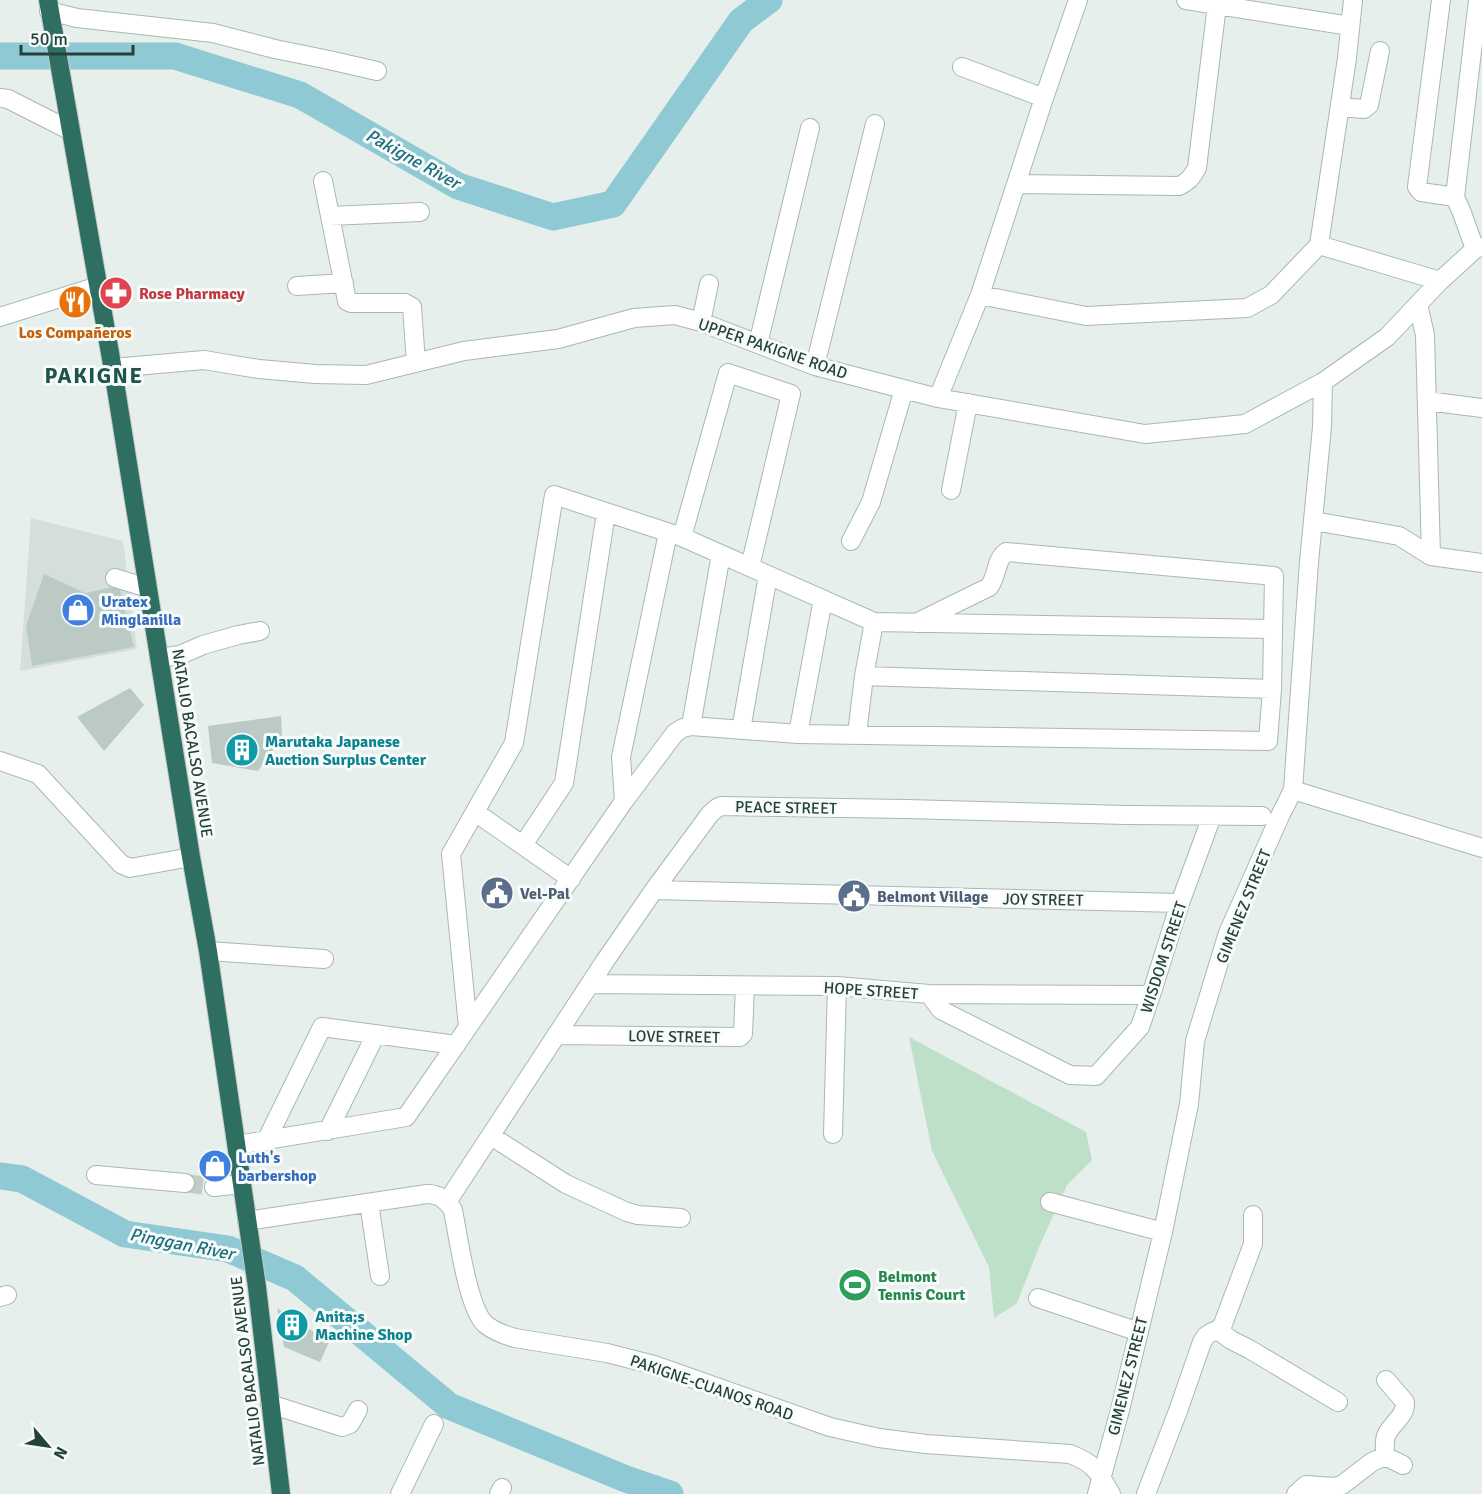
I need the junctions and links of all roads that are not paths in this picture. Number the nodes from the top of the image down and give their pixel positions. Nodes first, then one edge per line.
1 (1078, 0) edge
2 (1186, 0) edge
3 (1353, 0) edge
4 (1441, 0) edge
5 (1478, 0) edge
6 (1217, 5) junction
7 (49, 13) edge
8 (1350, 26) junction
9 (1380, 51) dead end
10 (962, 67) dead end
11 (377, 71) dead end
12 (0, 98) edge
13 (1044, 98) junction
14 (1340, 107) junction
15 (875, 124) dead end
16 (810, 128) dead end
17 (71, 131) junction
18 (323, 181) dead end
19 (1016, 184) junction
20 (1455, 197) junction
21 (420, 212) dead end
22 (330, 216) junction
23 (1319, 245) junction
24 (1478, 248) edge
25 (1440, 281) junction
26 (344, 283) junction
27 (709, 284) dead end
28 (98, 286) junction
29 (297, 286) dead end
30 (980, 296) junction
31 (1418, 304) junction
32 (0, 317) edge
33 (701, 322) junction
34 (758, 344) junction
35 (416, 363) junction
36 (815, 366) junction
37 (112, 368) junction
38 (1323, 382) junction
39 (904, 389) junction
40 (938, 398) junction
41 (1427, 401) junction
42 (968, 403) junction
43 (1482, 408) edge
44 (951, 490) dead end
45 (606, 513) junction
46 (1314, 521) junction
47 (675, 535) junction
48 (851, 542) dead end
49 (721, 554) junction
50 (1431, 556) junction
51 (1482, 563) edge
52 (750, 567) junction
53 (768, 575) junction
54 (115, 578) dead end
55 (148, 588) junction
56 (823, 599) junction
57 (874, 622) junction
58 (916, 623) junction
59 (1273, 629) junction
60 (260, 631) dead end
61 (159, 658) junction
62 (864, 676) junction
63 (1272, 689) junction
64 (691, 726) junction
65 (741, 730) junction
66 (798, 734) junction
67 (857, 734) junction
68 (0, 761) edge
69 (1293, 790) junction
70 (624, 801) junction
71 (475, 812) junction
72 (1212, 816) junction
73 (1262, 816) dead end
74 (523, 845) junction
75 (1482, 848) edge
76 (191, 857) junction
77 (571, 879) junction
78 (654, 890) junction
79 (1180, 903) junction
80 (208, 951) junction
81 (324, 959) dead end
82 (590, 984) junction
83 (745, 986) junction
84 (837, 986) junction
85 (929, 994) junction
86 (1151, 995) junction
87 (468, 1027) junction
88 (376, 1034) junction
89 (556, 1035) junction
90 (456, 1045) junction
91 (328, 1131) junction
92 (833, 1134) dead end
93 (491, 1136) junction
94 (266, 1141) junction
95 (237, 1145) junction
96 (96, 1175) dead end
97 (185, 1184) tunnel mouth
98 (242, 1184) junction
99 (214, 1186) tunnel mouth
100 (447, 1202) junction
101 (1050, 1202) dead end
102 (369, 1203) junction
103 (1253, 1215) dead end
104 (681, 1218) dead end
105 (249, 1230) junction
106 (1163, 1232) junction
107 (380, 1276) dead end
108 (1038, 1298) dead end
109 (1218, 1330) junction
110 (1139, 1332) junction
111 (1386, 1380) dead end
112 (1338, 1402) dead end
113 (270, 1404) junction
114 (358, 1410) dead end
115 (434, 1424) dead end
116 (1385, 1456) junction
117 (1403, 1465) dead end
118 (1099, 1485) edge
119 (281, 1494) edge
120 (400, 1494) edge
121 (1111, 1494) edge
122 (1146, 1494) edge
123 (1296, 1494) edge

1 - 13 street
2 - 6 street
3 - 8 street
4 - 20 street
5 - 20 street
6 - 8 street
6 - 19 street
7 - 11 street
7 - 17 highway, NATALIO BACALSO AVENUE
8 - 14 street
9 - 14 street
10 - 13 street
12 - 17 street
13 - 19 street
14 - 23 street
15 - 36 street
16 - 34 street
17 - 28 highway, NATALIO BACALSO AVENUE
18 - 22 street
19 - 30 street
20 - 24 street
21 - 22 street
22 - 26 street
23 - 25 street
23 - 30 street
24 - 25 street, UPPER PAKIGNE ROAD
25 - 31 street, UPPER PAKIGNE ROAD
26 - 29 street
26 - 35 street
27 - 33 street
28 - 32 street
28 - 37 highway, NATALIO BACALSO AVENUE
30 - 40 street
31 - 38 street, UPPER PAKIGNE ROAD
31 - 41 street
33 - 34 street, UPPER PAKIGNE ROAD
33 - 35 street, UPPER PAKIGNE ROAD
34 - 36 street, UPPER PAKIGNE ROAD
35 - 37 street, UPPER PAKIGNE ROAD
36 - 39 street, UPPER PAKIGNE ROAD
37 - 55 highway, NATALIO BACALSO AVENUE
38 - 42 street, UPPER PAKIGNE ROAD
38 - 46 street, GIMENEZ STREET
39 - 40 street, UPPER PAKIGNE ROAD
39 - 48 street
40 - 42 street, UPPER PAKIGNE ROAD
41 - 43 street
41 - 50 street
42 - 44 street
45 - 47 street
45 - 71 street
45 - 74 street
46 - 50 street
46 - 69 street, GIMENEZ STREET
47 - 49 street
47 - 52 street
47 - 70 street
49 - 52 street
49 - 64 street
50 - 51 street
52 - 53 street
53 - 56 street
53 - 65 street
54 - 55 street
55 - 61 highway, NATALIO BACALSO AVENUE
56 - 57 street
56 - 66 street
57 - 58 street
57 - 62 street
58 - 59 street
58 - 59 street
59 - 63 street
60 - 61 street
61 - 76 highway, NATALIO BACALSO AVENUE
62 - 63 street
62 - 67 street
63 - 67 street
64 - 65 street
64 - 70 street
65 - 66 street
66 - 67 street
68 - 76 street
69 - 75 street
69 - 106 street, GIMENEZ STREET
70 - 77 street
71 - 74 street
71 - 87 street
72 - 73 street, PEACE STREET
72 - 78 street, PEACE STREET
72 - 79 street, WISDOM STREET
74 - 77 street
76 - 80 highway, NATALIO BACALSO AVENUE
77 - 87 street
78 - 79 street, JOY STREET
78 - 82 street, PEACE STREET
79 - 86 street, WISDOM STREET
80 - 81 street
80 - 95 highway, NATALIO BACALSO AVENUE
82 - 83 street, HOPE STREET
82 - 89 street, PEACE STREET
83 - 84 street, HOPE STREET
83 - 89 street, LOVE STREET
84 - 85 street, HOPE STREET
84 - 92 street
85 - 86 street, HOPE STREET
85 - 86 street, WISDOM STREET
87 - 90 street
88 - 90 street
88 - 91 street
88 - 94 street
89 - 93 street, PEACE STREET
90 - 91 street
91 - 94 street
93 - 100 street, PEACE STREET
93 - 104 street
94 - 95 street
95 - 98 highway, NATALIO BACALSO AVENUE
96 - 97 street
98 - 99 street
98 - 105 highway, NATALIO BACALSO AVENUE
100 - 102 street
100 - 118 street, PAKIGNE-CUANOS ROAD
101 - 106 street
102 - 105 street
102 - 107 street
103 - 109 street
105 - 113 highway, NATALIO BACALSO AVENUE
106 - 110 street, GIMENEZ STREET
108 - 110 street
109 - 112 street
109 - 122 street
110 - 118 street, GIMENEZ STREET
111 - 116 street
113 - 114 street
113 - 119 highway, NATALIO BACALSO AVENUE
115 - 120 street
116 - 117 street
116 - 123 street
118 - 121 street, PAKIGNE-CUANOS ROAD

